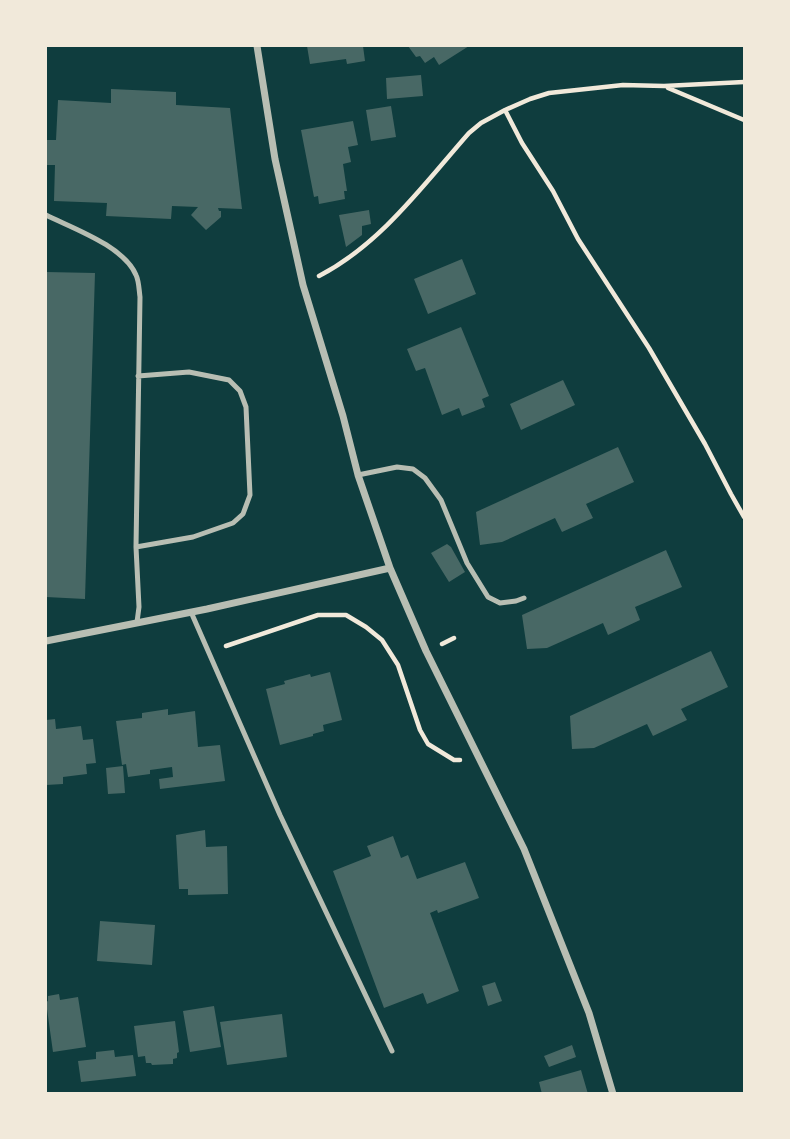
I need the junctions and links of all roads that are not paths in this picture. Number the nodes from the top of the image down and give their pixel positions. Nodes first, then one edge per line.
1 (257, 46) edge
2 (46, 215) edge
3 (138, 376) junction
4 (358, 475) junction
5 (136, 547) junction
6 (390, 568) junction
7 (524, 598) dead end
8 (191, 612) junction
9 (137, 622) junction
10 (46, 641) edge
11 (391, 1051) dead end
12 (613, 1094) edge

1 - 4 street
2 - 3 lane
3 - 5 lane
3 - 5 lane
4 - 6 street
4 - 7 lane
5 - 9 lane
6 - 8 street
6 - 12 street
8 - 9 street
8 - 11 lane
9 - 10 street

